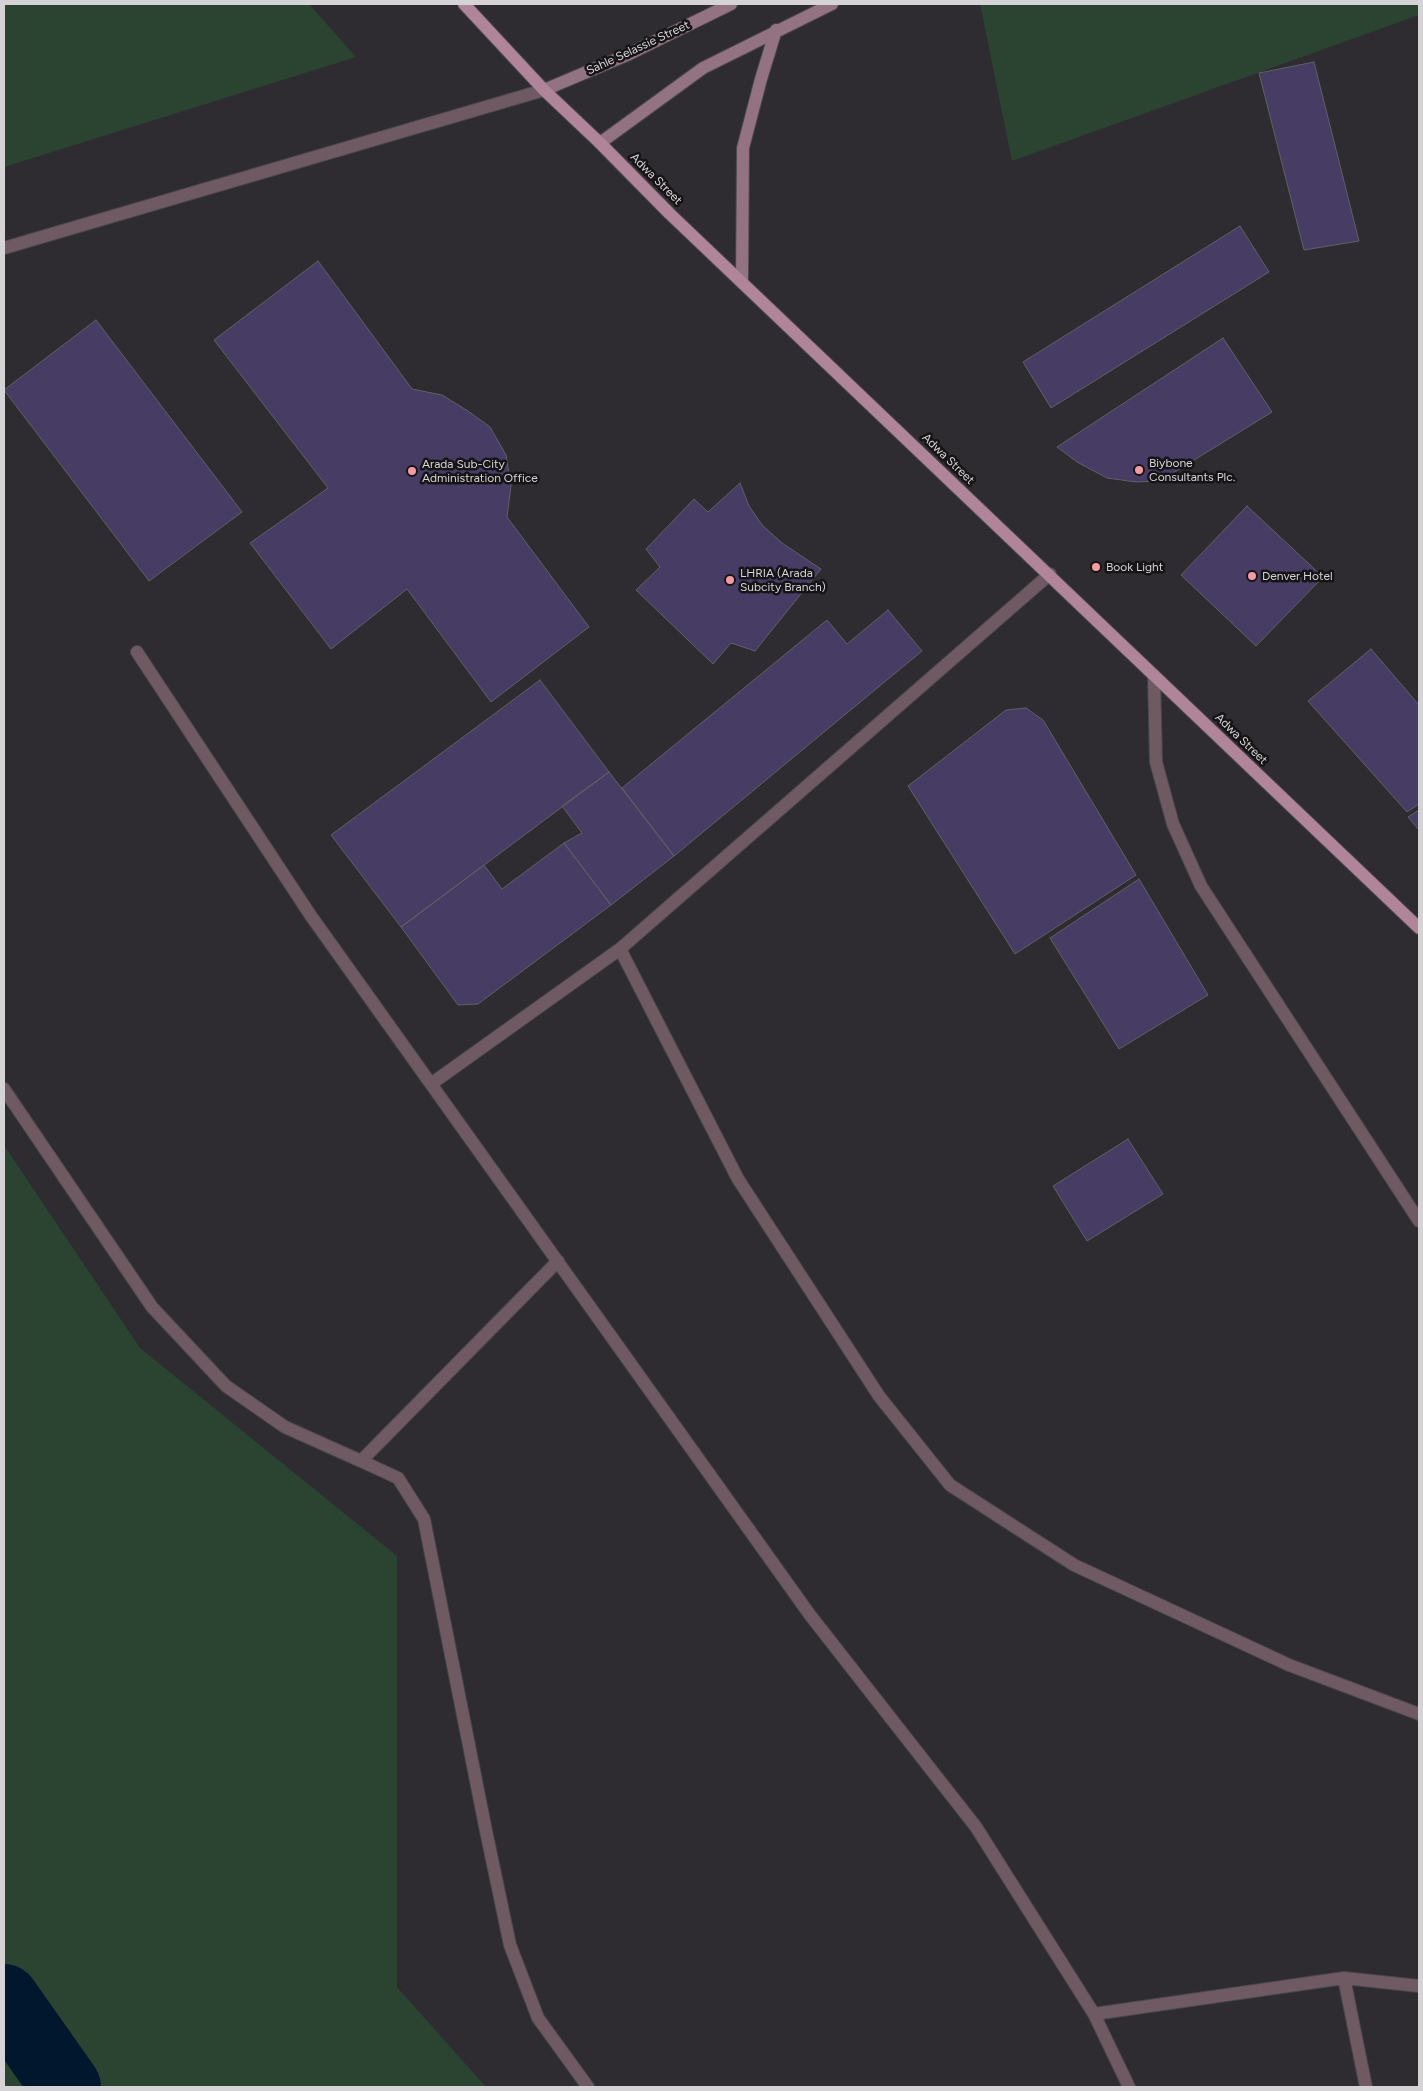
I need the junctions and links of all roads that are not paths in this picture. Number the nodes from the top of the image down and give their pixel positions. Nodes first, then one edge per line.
1 (464, 4) edge
2 (731, 4) edge
3 (832, 4) edge
4 (776, 30) junction
5 (544, 90) junction
6 (600, 143) junction
7 (4, 248) edge
8 (742, 282) junction
9 (1050, 574) junction
10 (137, 652) dead end
11 (1154, 674) junction
12 (1419, 928) edge
13 (620, 949) junction
14 (431, 1084) junction
15 (4, 1089) edge
16 (1419, 1221) edge
17 (558, 1262) junction
18 (361, 1461) junction
19 (1419, 1714) edge
20 (1344, 1978) junction
21 (1419, 1986) edge
22 (1094, 2014) junction
23 (588, 2087) edge
24 (1129, 2087) edge
25 (1366, 2087) edge

1 - 5 main road, Adwa Street
2 - 5 main road, Sahle Selassie Street
3 - 4 main road
4 - 6 main road
4 - 8 main road
5 - 6 main road, Adwa Street
5 - 7 street
6 - 8 main road, Adwa Street
8 - 9 main road, Adwa Street
9 - 11 main road, Adwa Street
9 - 13 street
10 - 14 street
11 - 12 main road, Adwa Street
11 - 16 street
13 - 14 street
13 - 19 street
14 - 17 street
15 - 18 street
17 - 18 street
17 - 22 street
18 - 23 street
20 - 21 street
20 - 22 street
20 - 25 street
22 - 24 street

